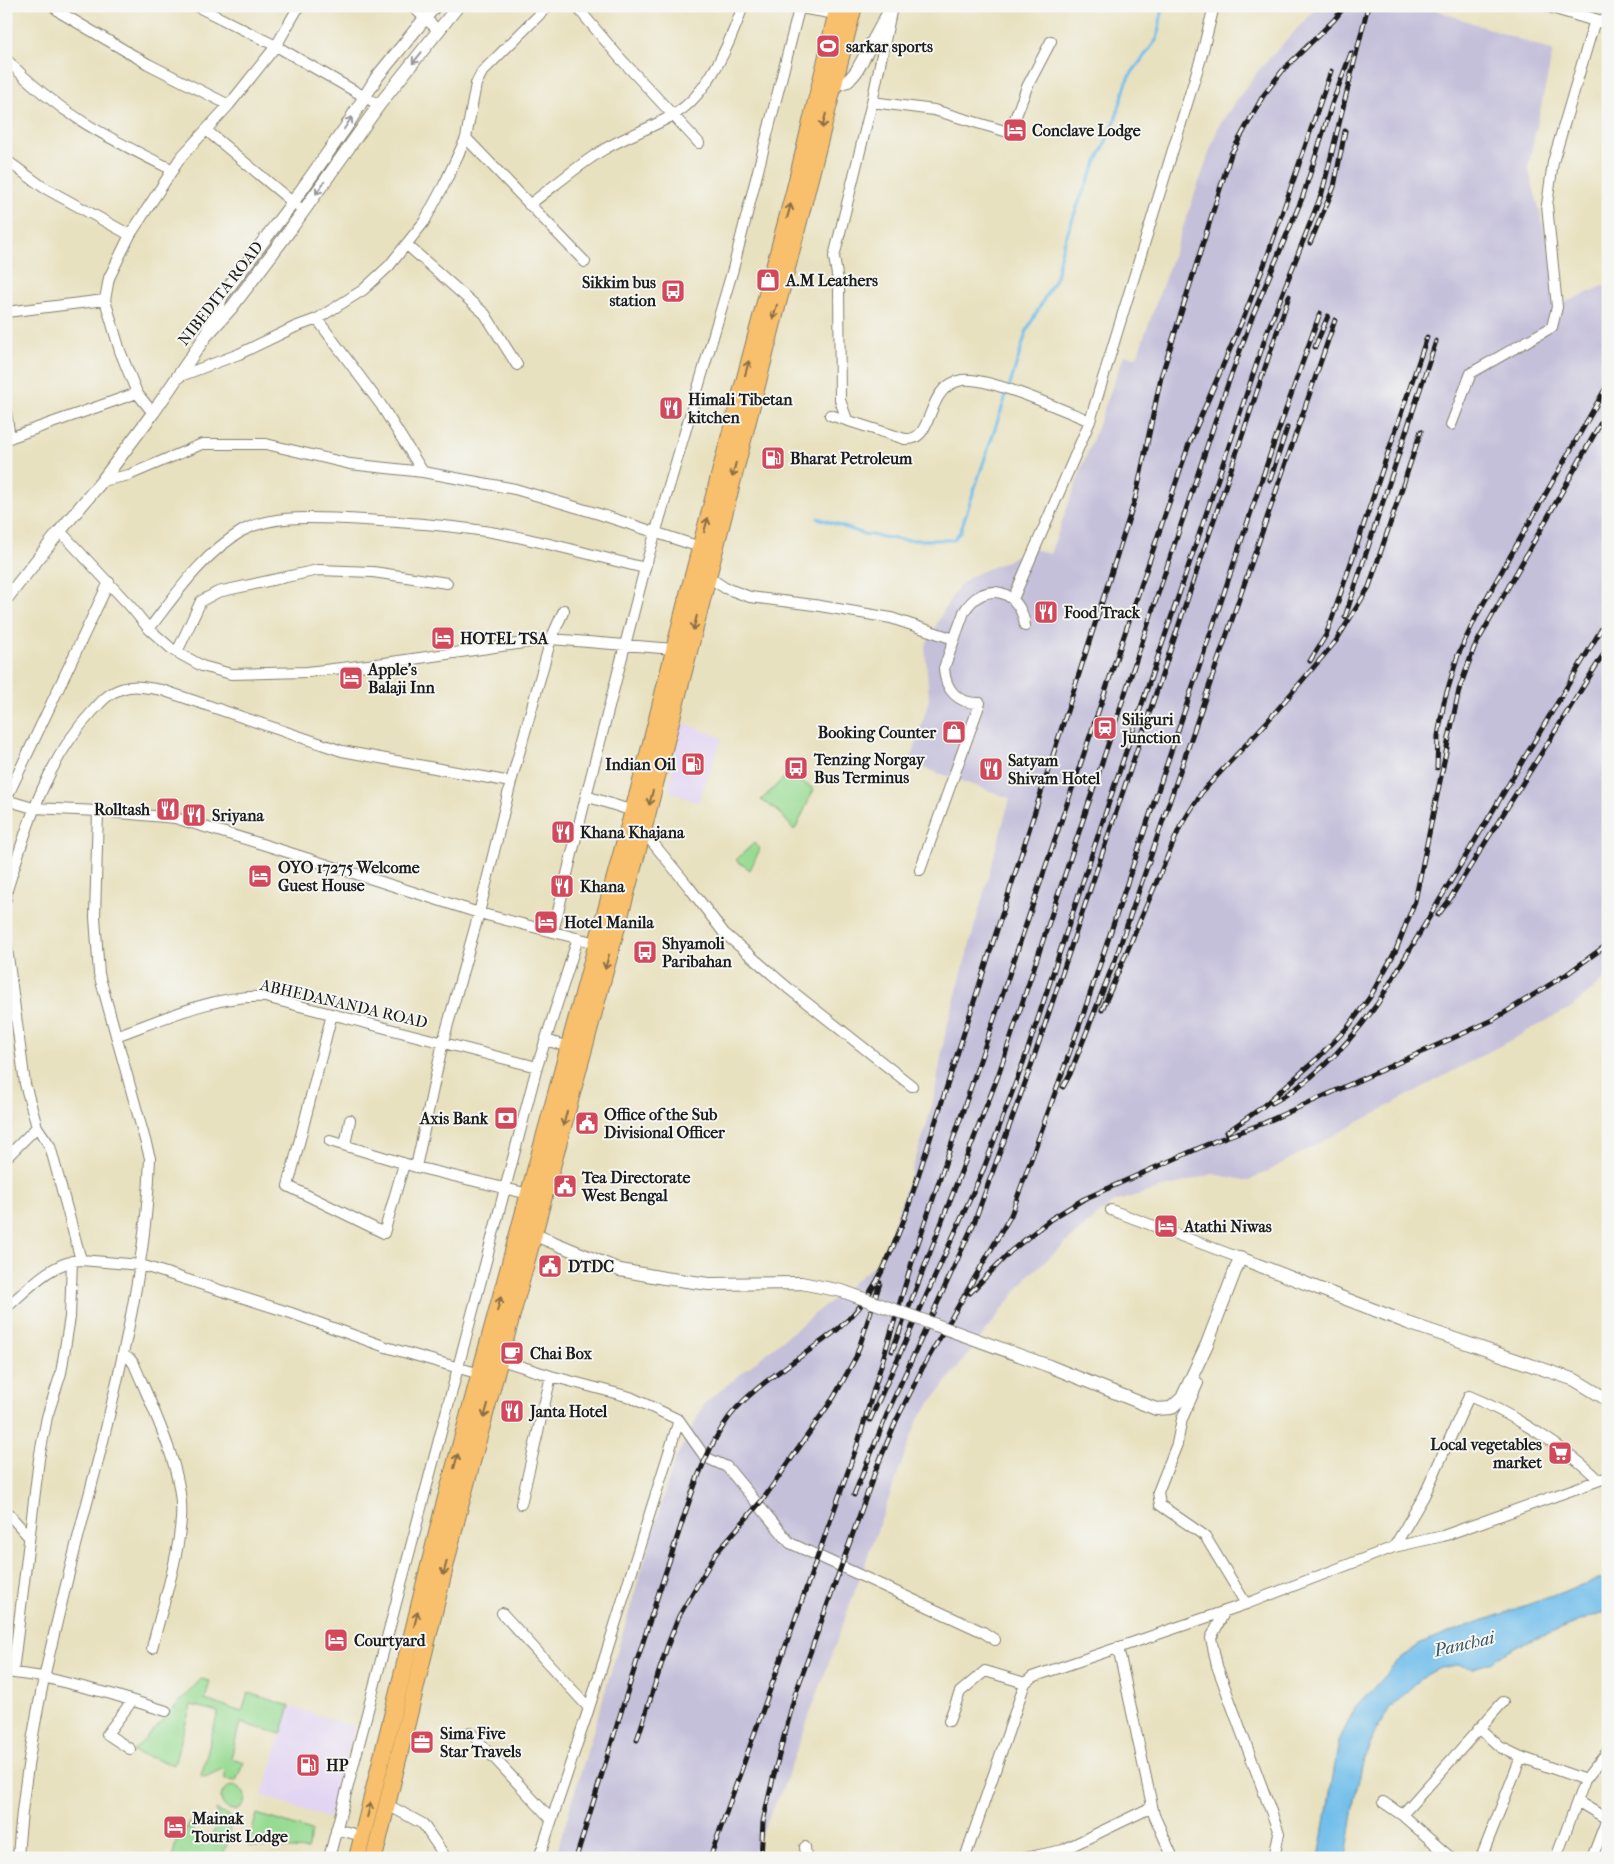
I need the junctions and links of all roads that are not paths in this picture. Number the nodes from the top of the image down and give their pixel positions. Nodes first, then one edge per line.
1 (53, 6) edge
2 (196, 6) edge
3 (299, 6) edge
4 (412, 6) edge
5 (435, 6) edge
6 (458, 6) edge
7 (548, 6) edge
8 (576, 6) edge
9 (743, 6) edge
10 (788, 6) edge
11 (854, 6) edge
12 (892, 6) edge
13 (1214, 6) edge
14 (1549, 6) edge
15 (798, 9) junction
16 (837, 10) edge
17 (425, 19) junction
18 (1595, 20) junction
19 (1608, 24) edge
20 (439, 31) junction
21 (1051, 41) dead end
22 (276, 46) junction
23 (6, 59) edge
24 (833, 85) junction
25 (365, 97) junction
26 (872, 102) junction
27 (229, 105) junction
28 (379, 105) junction
29 (673, 115) junction
30 (206, 130) junction
31 (466, 138) junction
32 (699, 143) dead end
33 (6, 160) edge
34 (173, 170) junction
35 (293, 202) junction
36 (529, 205) junction
37 (303, 211) junction
38 (130, 235) junction
39 (407, 245) junction
40 (584, 262) dead end
41 (105, 300) junction
42 (6, 312) edge
43 (317, 319) junction
44 (205, 337) junction
45 (517, 365) dead end
46 (178, 377) junction
47 (137, 392) junction
48 (6, 412) edge
49 (153, 413) junction
50 (830, 415) dead end
51 (847, 420) junction
52 (1090, 420) junction
53 (1451, 425) dead end
54 (8, 438) edge
55 (423, 472) junction
56 (102, 481) junction
57 (60, 530) junction
58 (654, 531) junction
59 (700, 547) junction
60 (645, 568) junction
61 (700, 574) junction
62 (109, 582) junction
63 (447, 583) dead end
64 (6, 599) edge
65 (1013, 599) junction
66 (564, 610) dead end
67 (1025, 626) dead end
68 (149, 629) junction
69 (551, 639) junction
70 (954, 639) junction
71 (625, 644) junction
72 (674, 649) junction
73 (177, 652) junction
74 (511, 782) junction
75 (586, 796) junction
76 (6, 800) edge
77 (33, 808) junction
78 (98, 811) junction
79 (633, 811) junction
80 (643, 831) junction
81 (920, 870) dead end
82 (6, 899) edge
83 (479, 913) junction
84 (553, 932) junction
85 (578, 938) junction
86 (6, 941) edge
87 (602, 941) junction
88 (332, 1014) junction
89 (116, 1036) junction
90 (546, 1040) junction
91 (443, 1042) junction
92 (568, 1047) junction
93 (537, 1067) junction
94 (912, 1086) dead end
95 (350, 1120) dead end
96 (38, 1127) junction
97 (330, 1141) dead end
98 (345, 1145) junction
99 (6, 1158) edge
100 (404, 1164) junction
101 (416, 1167) junction
102 (505, 1188) junction
103 (529, 1194) junction
104 (1111, 1210) dead end
105 (535, 1235) junction
106 (1240, 1258) junction
107 (77, 1260) junction
108 (141, 1265) junction
109 (6, 1308) edge
110 (124, 1356) junction
111 (501, 1360) junction
112 (458, 1368) junction
113 (488, 1376) junction
114 (551, 1376) junction
115 (1192, 1376) junction
116 (1608, 1400) edge
117 (679, 1420) junction
118 (1604, 1479) edge
119 (521, 1504) dead end
120 (6, 1511) edge
121 (29, 1537) junction
122 (1394, 1547) junction
123 (1246, 1604) junction
124 (1225, 1611) junction
125 (502, 1613) dead end
126 (994, 1640) dead end
127 (1118, 1647) junction
128 (152, 1648) dead end
129 (10, 1672) edge
130 (43, 1677) junction
131 (1025, 1684) junction
132 (132, 1701) junction
133 (1503, 1702) dead end
134 (589, 1708) junction
135 (166, 1712) dead end
136 (949, 1721) dead end
137 (1479, 1728) junction
138 (470, 1732) dead end
139 (130, 1749) dead end
140 (1608, 1751) edge
141 (1521, 1757) junction
142 (1585, 1780) junction
143 (1577, 1801) junction
144 (1383, 1802) dead end
145 (386, 1804) junction
146 (1152, 1807) junction
147 (1402, 1815) junction
148 (551, 1819) junction
149 (336, 1829) junction
150 (370, 1838) junction
151 (18, 1858) edge
152 (328, 1858) edge
153 (357, 1858) edge
154 (374, 1858) edge
155 (446, 1858) edge
156 (539, 1858) edge
157 (965, 1858) edge
158 (1028, 1858) edge
159 (1173, 1858) edge
160 (1274, 1858) edge
161 (1450, 1858) edge
162 (1481, 1858) edge
163 (1556, 1858) edge
164 (1592, 1858) edge

1 - 27 street
2 - 22 street
3 - 22 street
4 - 17 street
5 - 17 street
6 - 20 street, NIBEDITA ROAD
7 - 31 street
8 - 29 street
9 - 29 street
10 - 15 street
11 - 24 main road
12 - 24 street
12 - 26 street
13 - 52 street
14 - 18 street
15 - 16 street
15 - 58 street
59 -> 16 main road
17 - 20 street
17 - 25 street
18 - 19 street
18 - 53 street
20 -> 28 street, NIBEDITA ROAD
21 - 26 street
22 - 25 street
22 - 27 street
23 - 34 street
24 -> 61 main road
25 - 28 street
35 -> 25 street
26 - 51 street
27 - 30 street
28 -> 37 street, NIBEDITA ROAD
29 - 32 street
29 - 36 street
30 - 34 street
30 - 35 street
31 - 36 street
31 - 39 street
33 - 38 street
34 - 38 street
35 - 37 street
35 - 44 street
36 - 40 street
37 - 44 street, NIBEDITA ROAD
38 - 41 street
39 - 43 street
39 - 45 street
41 - 42 street
41 - 47 street
43 - 46 street
43 - 55 street
44 - 46 street, NIBEDITA ROAD
46 - 49 street, NIBEDITA ROAD
47 - 49 street
47 - 54 street
48 - 54 street
49 - 56 street, NIBEDITA ROAD
50 - 51 street
51 - 52 street
52 - 65 street
55 - 56 street
55 - 58 street
56 - 57 street, NIBEDITA ROAD
57 - 62 street
57 - 64 street, NIBEDITA ROAD
58 - 59 street
58 - 60 street
59 - 61 main road
60 - 68 street
60 - 71 street
61 - 70 street
61 - 72 main road
61 -> 80 main road
62 - 68 street
62 - 76 street
63 - 73 street
65 - 67 street
65 - 70 street
66 - 69 street
68 - 73 street
69 - 71 street
69 - 73 street
69 - 74 street
70 - 81 street
71 - 72 street
71 - 75 street
72 - 79 main road
74 - 77 street
74 - 83 street
75 - 79 street
75 - 84 street
76 - 77 street
77 - 78 street
77 - 82 street
78 - 83 street
78 - 89 street
79 - 87 main road
80 - 87 main road
80 - 94 street
83 - 84 street
83 - 91 street
84 - 85 street
85 - 87 street
85 - 90 street
86 - 96 street
87 - 92 main road
87 -> 105 main road
88 - 89 street, ABHEDANANDA ROAD
88 - 91 street, ABHEDANANDA ROAD
88 - 100 street
89 - 108 street
90 - 92 street
90 - 93 street
91 - 93 street, ABHEDANANDA ROAD
91 - 101 street
92 - 103 main road
93 - 102 street
95 - 98 street
96 - 99 street
96 - 107 street
97 - 98 street
98 - 100 street
100 - 101 street
101 - 102 street
102 - 103 street
102 - 112 street
113 -> 103 main road
104 - 106 street
105 - 111 main road
105 - 115 street, bridge
106 - 115 street
106 - 116 street
107 - 108 street
107 - 109 street
107 - 121 street
108 - 110 street
108 - 112 street
110 - 128 street
110 - 130 street
111 - 113 main road
111 - 114 street
112 - 113 street
112 - 149 street
113 -> 145 main road
150 -> 113 main road
114 - 117 street
114 - 119 street
115 - 123 street
117 - 126 street
117 - 134 street
118 - 122 street
118 - 122 street
120 - 121 street
121 - 129 street
122 - 123 street
123 - 124 street
124 - 127 street
124 - 160 street
125 - 134 street
127 - 131 street
127 - 146 street
129 - 130 street
130 - 132 street
130 - 151 street
131 - 136 street
131 - 157 street
132 - 135 street
132 - 139 street
133 - 137 street
134 - 148 street
137 - 141 street
137 - 147 street
138 - 148 street
140 - 142 street
141 - 142 street
141 - 162 street
142 - 143 street
143 - 163 street
143 - 164 street
144 - 147 street
145 - 150 main road
145 - 155 street
146 - 158 street
146 - 159 street
147 - 161 street
148 - 156 street
149 - 150 street
149 - 152 street
150 - 153 main road
150 - 154 main road

